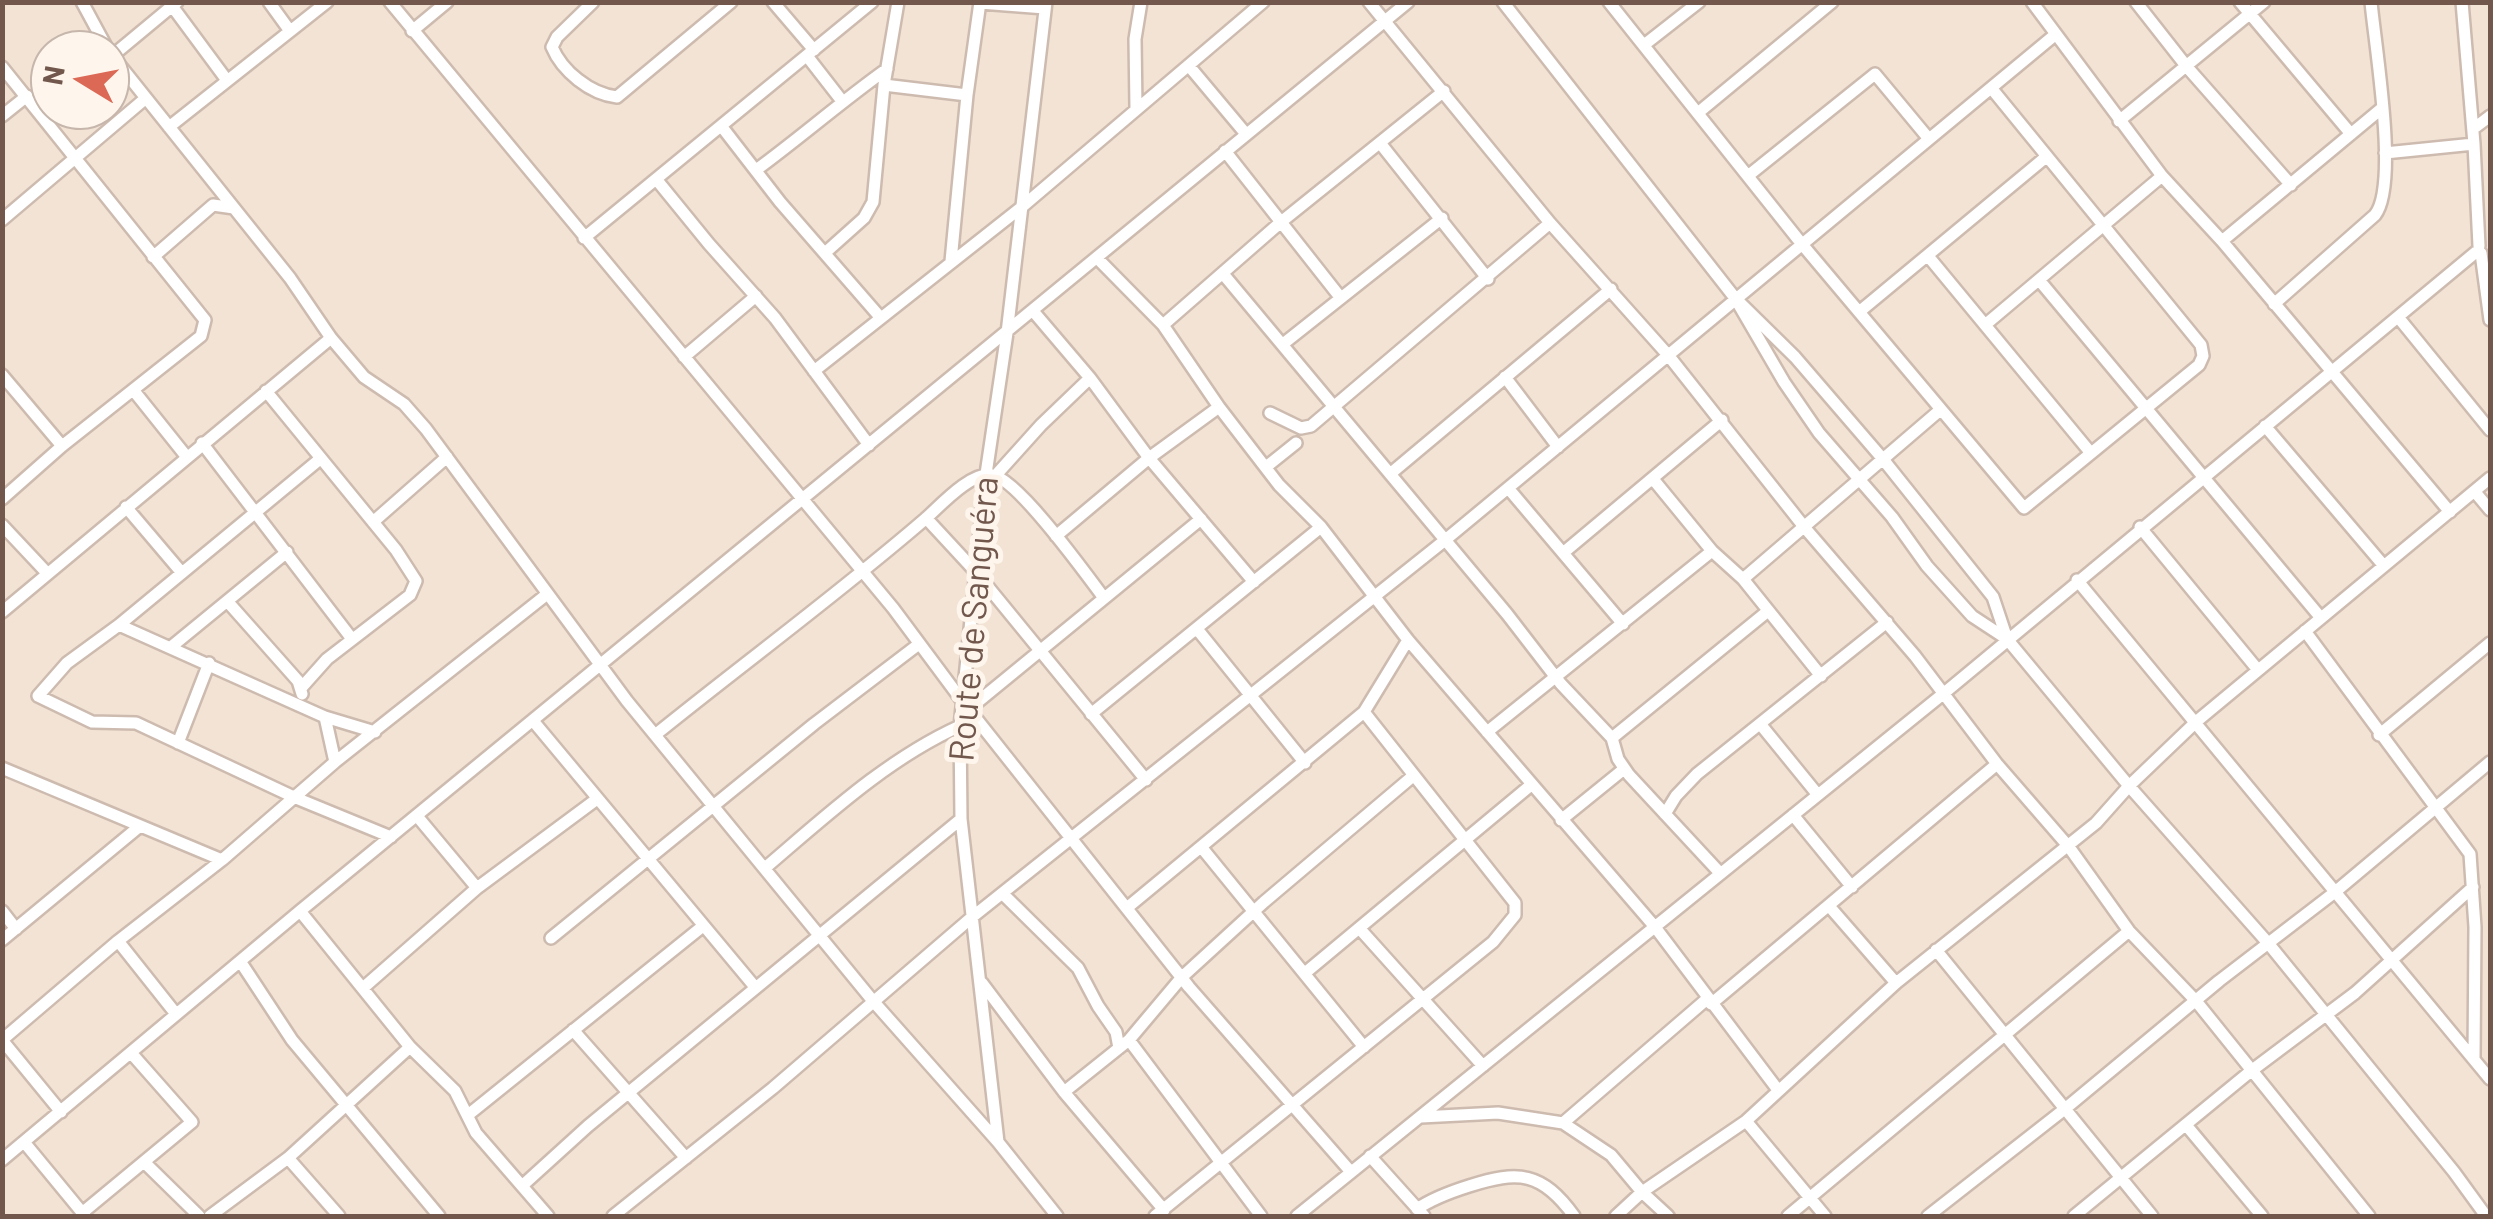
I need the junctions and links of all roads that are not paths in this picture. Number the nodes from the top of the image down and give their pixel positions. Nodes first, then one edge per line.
1 (82, 2) edge
2 (269, 2) edge
3 (328, 2) edge
4 (390, 2) edge
5 (447, 2) edge
6 (593, 2) edge
7 (731, 2) edge
8 (773, 2) edge
9 (872, 2) edge
10 (898, 2) edge
11 (1141, 2) edge
12 (1263, 2) edge
13 (1368, 2) edge
14 (1408, 2) edge
15 (1503, 2) edge
16 (1609, 2) edge
17 (1699, 2) edge
18 (1832, 2) edge
19 (2032, 2) edge
20 (2136, 2) edge
21 (2240, 2) edge
22 (2264, 2) edge
23 (2371, 2) edge
24 (2462, 2) edge
25 (173, 4) edge
26 (1045, 5) edge
27 (2250, 14) junction
28 (1384, 21) junction
29 (97, 30) edge
30 (412, 30) junction
31 (290, 32) junction
32 (2056, 34) junction
33 (130, 37) edge
34 (1644, 45) junction
35 (811, 53) junction
36 (1189, 66) junction
37 (2187, 67) junction
38 (2, 68) edge
39 (888, 69) junction
40 (130, 78) edge
41 (226, 79) junction
42 (884, 85) junction
43 (1992, 89) junction
44 (1444, 91) junction
45 (967, 95) junction
46 (28, 96) junction
47 (146, 98) junction
48 (842, 101) junction
49 (1136, 108) junction
50 (2382, 110) junction
51 (1698, 112) junction
52 (2, 116) edge
53 (2490, 116) edge
54 (2119, 121) junction
55 (722, 126) junction
56 (169, 127) junction
57 (2473, 129) junction
58 (1246, 134) junction
59 (2351, 134) junction
60 (1929, 139) junction
61 (1380, 143) junction
62 (2474, 144) junction
63 (1225, 151) junction
64 (2385, 153) junction
65 (2046, 157) junction
66 (77, 159) junction
67 (756, 170) junction
68 (1749, 175) junction
69 (2162, 176) junction
70 (656, 179) junction
71 (210, 181) junction
72 (2291, 186) junction
73 (213, 205) junction
74 (1023, 206) junction
75 (234, 208) junction
76 (1442, 218) junction
77 (2, 220) edge
78 (1281, 222) junction
79 (1550, 223) junction
80 (2102, 227) junction
81 (584, 238) junction
82 (2222, 241) junction
83 (1801, 244) junction
84 (2482, 248) edge
85 (826, 252) junction
86 (1928, 256) junction
87 (154, 257) junction
88 (1097, 258) junction
89 (952, 260) junction
90 (1224, 275) junction
91 (1488, 278) junction
92 (2039, 280) junction
93 (1611, 290) junction
94 (756, 296) junction
95 (1340, 297) junction
96 (1736, 298) junction
97 (2274, 304) junction
98 (1032, 311) junction
99 (1859, 312) junction
100 (880, 317) junction
101 (2398, 317) junction
102 (2490, 320) edge
103 (1163, 325) junction
104 (1986, 325) junction
105 (1008, 332) junction
106 (331, 338) junction
107 (1283, 344) junction
108 (1668, 354) junction
109 (684, 357) junction
110 (814, 371) junction
111 (2333, 372) junction
112 (2, 375) edge
113 (1505, 377) junction
114 (1090, 378) junction
115 (134, 391) junction
116 (266, 391) junction
117 (1219, 408) junction
118 (1334, 408) junction
119 (2146, 408) junction
120 (1939, 410) junction
121 (1270, 414) dead end
122 (1722, 420) junction
123 (2264, 426) junction
124 (2490, 430) edge
125 (202, 443) junction
126 (1296, 443) dead end
127 (869, 445) junction
128 (62, 446) junction
129 (1558, 446) junction
130 (2090, 452) junction
131 (186, 456) junction
132 (447, 457) junction
133 (1150, 458) junction
134 (1882, 458) junction
135 (320, 459) junction
136 (1266, 467) junction
137 (991, 474) junction
138 (1390, 474) junction
139 (2201, 477) junction
140 (2490, 478) edge
141 (1654, 479) junction
142 (1858, 480) junction
143 (1508, 488) junction
144 (2475, 492) junction
145 (803, 498) junction
146 (2, 499) edge
147 (126, 507) junction
148 (2490, 510) edge
149 (256, 512) junction
150 (2450, 512) junction
151 (926, 518) junction
152 (1201, 519) junction
153 (373, 522) junction
154 (2, 525) edge
155 (1321, 527) junction
156 (1806, 528) junction
157 (2140, 528) junction
158 (1056, 536) junction
159 (1444, 541) junction
160 (1712, 551) junction
161 (286, 552) junction
162 (1563, 552) junction
163 (2384, 566) junction
164 (975, 570) junction
165 (862, 572) junction
166 (182, 573) junction
167 (47, 574) junction
168 (1743, 578) junction
169 (2077, 580) junction
170 (1254, 582) junction
171 (1375, 593) junction
172 (546, 596) junction
173 (1104, 598) junction
174 (228, 601) junction
175 (1768, 611) junction
176 (2, 612) edge
177 (2320, 618) junction
178 (1887, 622) junction
179 (1623, 624) junction
180 (119, 625) junction
181 (1196, 629) junction
182 (2305, 631) junction
183 (352, 639) junction
184 (2007, 639) junction
185 (1408, 640) junction
186 (2490, 643) edge
187 (919, 644) junction
188 (171, 647) junction
189 (1039, 650) junction
190 (209, 663) junction
191 (600, 668) junction
192 (2258, 670) junction
193 (1822, 676) junction
194 (1556, 678) junction
195 (302, 687) junction
196 (1943, 694) junction
197 (1249, 696) junction
198 (305, 706) junction
199 (966, 706) junction
200 (1364, 712) junction
201 (1091, 714) junction
202 (325, 717) junction
203 (2196, 721) junction
204 (534, 722) junction
205 (1761, 725) junction
206 (960, 726) junction
207 (375, 732) junction
208 (1486, 732) junction
209 (655, 735) junction
210 (2379, 735) junction
211 (1612, 738) junction
212 (178, 744) junction
213 (336, 762) junction
214 (2490, 762) edge
215 (1305, 763) junction
216 (1998, 764) junction
217 (2, 768) edge
218 (1624, 768) junction
219 (1414, 776) junction
220 (1146, 780) junction
221 (1531, 785) junction
222 (2129, 786) junction
223 (1818, 795) junction
224 (296, 798) junction
225 (597, 798) junction
226 (713, 806) junction
227 (2436, 808) junction
228 (1665, 814) junction
229 (1793, 815) junction
230 (418, 816) junction
231 (961, 819) junction
232 (1560, 820) junction
233 (140, 826) junction
234 (391, 836) junction
235 (1467, 839) junction
236 (1073, 840) junction
237 (2068, 847) junction
238 (1202, 848) junction
239 (648, 859) junction
240 (222, 860) junction
241 (765, 868) junction
242 (1720, 873) junction
243 (2473, 886) junction
244 (1852, 887) junction
245 (477, 888) junction
246 (2335, 892) junction
247 (1004, 895) junction
248 (1829, 906) junction
249 (1128, 907) junction
250 (2, 911) edge
251 (300, 911) junction
252 (1254, 911) junction
253 (971, 918) junction
254 (703, 926) junction
255 (1655, 927) junction
256 (1359, 928) junction
257 (16, 929) junction
258 (2128, 931) junction
259 (820, 934) junction
260 (551, 938) dead end
261 (2, 940) edge
262 (2490, 940) edge
263 (118, 941) junction
264 (2476, 941) junction
265 (2268, 943) junction
266 (1936, 950) junction
267 (2391, 960) junction
268 (240, 962) junction
269 (1305, 973) junction
270 (1182, 977) junction
271 (981, 981) junction
272 (1896, 984) junction
273 (755, 987) junction
274 (364, 988) junction
275 (873, 1000) junction
276 (1420, 1000) junction
277 (1709, 1001) junction
278 (2196, 1001) junction
279 (176, 1014) junction
280 (2325, 1015) junction
281 (574, 1030) junction
282 (2006, 1032) junction
283 (1124, 1044) junction
284 (1364, 1047) junction
285 (410, 1048) junction
286 (132, 1054) junction
287 (2474, 1059) junction
288 (1483, 1066) junction
289 (2252, 1071) junction
290 (2490, 1079) edge
291 (1778, 1090) junction
292 (630, 1092) junction
293 (1064, 1092) junction
294 (1294, 1105) junction
295 (347, 1107) junction
296 (2066, 1108) junction
297 (61, 1112) junction
298 (468, 1115) junction
299 (1421, 1118) junction
300 (1746, 1121) junction
301 (1563, 1122) junction
302 (2186, 1126) junction
303 (24, 1142) junction
304 (998, 1142) junction
305 (1370, 1156) junction
306 (288, 1158) junction
307 (686, 1158) junction
308 (2, 1160) edge
309 (144, 1162) junction
310 (1222, 1164) junction
311 (1351, 1172) junction
312 (2122, 1178) junction
313 (523, 1185) junction
314 (1642, 1192) junction
315 (1809, 1199) junction
316 (1160, 1213) edge
317 (1420, 1213) edge
318 (1306, 1214) edge
319 (84, 1215) edge
320 (199, 1216) edge
321 (210, 1216) edge
322 (339, 1216) edge
323 (439, 1216) edge
324 (548, 1216) edge
325 (613, 1216) edge
326 (1057, 1216) edge
327 (1260, 1216) edge
328 (1574, 1216) edge
329 (1616, 1216) edge
330 (1668, 1216) edge
331 (1788, 1216) edge
332 (1825, 1216) edge
333 (1928, 1216) edge
334 (2074, 1216) edge
335 (2152, 1216) edge
336 (2262, 1216) edge
337 (2369, 1216) edge
338 (2486, 1216) edge

1 - 29 street
2 - 31 street
3 - 31 street
4 - 30 street
5 - 30 street
6 - 7 street
8 - 35 street
9 - 35 street
10 - 39 street
11 - 49 street
12 - 36 street
13 - 28 street
14 - 28 street
15 - 96 street
16 - 34 street
17 - 34 street
18 - 51 street
19 - 32 street
20 - 37 street
21 - 27 street
22 - 27 street
23 - 50 street
24 - 57 street
25 - 33 street
25 - 41 street
26 - 45 street
26 - 74 street, Route de Sanguéra
27 - 37 street
27 - 59 street
28 - 44 street
28 - 58 street
30 - 81 street
31 - 41 street
32 - 43 street
32 - 54 street
34 - 51 street
35 - 48 street
35 - 55 street
36 - 49 street
36 - 58 street
37 - 54 street
37 - 72 street
38 - 46 street
39 - 42 street
39 - 48 street
40 - 47 street
41 - 56 street
42 - 45 street
42 - 85 street
43 - 60 street
43 - 65 street
44 - 61 street
44 - 79 street
45 - 89 street
46 - 52 street
46 - 66 street
47 - 56 street
47 - 66 street
48 - 67 street
49 - 74 street
50 - 59 street
50 - 64 street
51 - 68 street
53 - 57 street
54 - 69 street
55 - 67 street
55 - 70 street
56 - 71 street
57 - 62 street
58 - 63 street
59 - 72 street
60 - 68 street
60 - 83 street
61 - 76 street
61 - 78 street
62 - 64 street
62 - 84 street
63 - 78 street
63 - 88 street
64 - 97 street
65 - 80 street
65 - 86 street
66 - 77 street
66 - 87 street
67 - 85 street
68 - 83 street
69 - 80 street
69 - 82 street
70 - 81 street
70 - 94 street
71 - 73 street
71 - 75 street
72 - 82 street
73 - 75 street
73 - 87 street
74 - 89 street
74 - 105 street, Route de Sanguéra
75 - 106 street
76 - 91 street
76 - 95 street
78 - 90 street
78 - 95 street
79 - 91 street
79 - 93 street
80 - 92 street
80 - 119 street
81 - 109 street
82 - 97 street
83 - 96 street
83 - 99 street
84 - 101 street
84 - 102 street
85 - 100 street
86 - 99 street
86 - 104 street
87 - 115 street
88 - 98 street
88 - 103 street
89 - 100 street
90 - 103 street
90 - 107 street
91 - 118 street
92 - 104 street
92 - 119 street
93 - 108 street
93 - 113 street
94 - 109 street
94 - 110 street
95 - 107 street
96 - 108 street
96 - 134 street
96 - 142 street
97 - 111 street
98 - 105 street
98 - 114 street
99 - 120 street
100 - 110 street
101 - 111 street
101 - 124 street
103 - 117 street
104 - 130 street
105 - 127 street
105 - 137 street, Route de Sanguéra
106 - 116 street
106 - 132 street
107 - 118 street
108 - 122 street
108 - 129 street
109 - 145 street
110 - 127 street
111 - 123 street
111 - 150 street
112 - 128 street
113 - 129 street
113 - 138 street
114 - 133 street
114 - 137 street
115 - 128 street
115 - 131 street
116 - 125 street
116 - 135 street
117 - 133 street
117 - 136 street
118 - 121 street
118 - 138 street
119 - 130 street
119 - 139 street
120 - 130 street
120 - 134 street
122 - 141 street
122 - 156 street
123 - 139 street
123 - 163 street
125 - 131 street
125 - 149 street
126 - 136 street
127 - 145 street
128 - 146 street
129 - 143 street
131 - 147 street
132 - 153 street
132 - 172 street
133 - 152 street
133 - 158 street
134 - 142 street
134 - 184 street
135 - 149 street
135 - 153 street
136 - 155 street
137 - 151 street
137 - 158 street
137 - 164 street, Route de Sanguéra
138 - 159 street
139 - 157 street
139 - 177 street
140 - 144 street
141 - 160 street
141 - 162 street
142 - 156 street
142 - 184 street
143 - 159 street
143 - 162 street
144 - 148 street
144 - 150 street
145 - 165 street
145 - 191 street
147 - 166 street
147 - 167 street
149 - 161 street
149 - 166 street
150 - 163 street
151 - 164 street
151 - 165 street
152 - 170 street
152 - 173 street
153 - 183 street
154 - 167 street
155 - 170 street
155 - 171 street
156 - 168 street
156 - 178 street
157 - 169 street
157 - 192 street
158 - 173 street
159 - 171 street
159 - 194 street
160 - 168 street
160 - 179 street
161 - 174 street
161 - 183 street
162 - 179 street
163 - 177 street
164 - 189 street
164 - 199 street, Route de Sanguéra
165 - 187 street
165 - 209 street
166 - 180 street
167 - 176 street
168 - 175 street
169 - 184 street
169 - 203 street
170 - 181 street
171 - 185 street
171 - 197 street
172 - 191 street
172 - 207 street
173 - 189 street
174 - 188 street
174 - 195 street
175 - 193 street
175 - 211 street
177 - 182 street
178 - 193 street
178 - 196 street
179 - 194 street
180 - 188 street
180 - 212 street
181 - 197 street
181 - 201 street
182 - 192 street
182 - 210 street
183 - 195 street
184 - 196 street
184 - 222 street
185 - 200 street
185 - 208 street
186 - 210 street
187 - 199 street
187 - 226 street
188 - 190 street
189 - 199 street
189 - 201 street
190 - 198 street
190 - 212 street
191 - 204 street
191 - 209 street
192 - 203 street
193 - 205 street
194 - 208 street
194 - 211 street
195 - 198 street
196 - 216 street
196 - 223 street
197 - 215 street
197 - 220 street
198 - 202 street
199 - 206 street, Route de Sanguéra
199 - 236 street
200 - 215 street
200 - 219 street
201 - 220 street
202 - 207 street
202 - 213 street
203 - 222 street
203 - 246 street
204 - 225 street
204 - 230 street
205 - 223 street
205 - 228 street
206 - 231 street, Route de Sanguéra
206 - 241 street
207 - 213 street
208 - 221 street
209 - 226 street
210 - 227 street
211 - 218 street
212 - 224 street
213 - 224 street
214 - 227 street
215 - 238 street
216 - 237 street
216 - 244 street
217 - 233 street
218 - 228 street
218 - 232 street
219 - 235 street
219 - 252 street
220 - 236 street
221 - 232 street
221 - 235 street
222 - 237 street
222 - 265 street
223 - 229 street
224 - 234 street
224 - 240 street
225 - 239 street
225 - 245 street
226 - 239 street
226 - 241 street
227 - 243 street
227 - 246 street
228 - 242 street
229 - 242 street
229 - 244 street
230 - 234 street
230 - 245 street
231 - 253 street, Route de Sanguéra
231 - 259 street
232 - 255 street
233 - 240 street
233 - 257 street
234 - 251 street
235 - 256 street
235 - 276 street
236 - 247 street
236 - 249 street
237 - 258 street
237 - 266 street
238 - 249 street
238 - 252 street
239 - 254 street
239 - 260 street
240 - 263 street
241 - 259 street
242 - 255 street
243 - 264 street
243 - 267 street
244 - 248 street
245 - 274 street
246 - 265 street
246 - 267 street
247 - 253 street
247 - 283 street
248 - 272 street
248 - 277 street
249 - 270 street
250 - 257 street
251 - 268 street
251 - 274 street
252 - 269 street
252 - 270 street
253 - 271 street, Route de Sanguéra
253 - 275 street
254 - 273 street
254 - 281 street
255 - 277 street
255 - 288 street
256 - 269 street
256 - 276 street
257 - 261 street
258 - 278 street
258 - 282 street
259 - 273 street
259 - 275 street
262 - 264 street
263 - 279 street
263 - 297 street
264 - 287 street
265 - 278 street
265 - 280 street
266 - 272 street
266 - 282 street
267 - 280 street
267 - 287 street
268 - 279 street
268 - 295 street
269 - 284 street
270 - 283 street
270 - 294 street
271 - 293 street
271 - 304 street, Route de Sanguéra
272 - 291 street
273 - 292 street
274 - 285 street
275 - 304 street
275 - 307 street
276 - 284 street
276 - 288 street
277 - 291 street
277 - 301 street
278 - 289 street
278 - 296 street
279 - 286 street
280 - 289 street
280 - 338 street
281 - 292 street
281 - 298 street
282 - 296 street
282 - 315 street
283 - 293 street
283 - 310 street
284 - 294 street
285 - 295 street
285 - 298 street
286 - 297 street
286 - 309 street
287 - 290 street
288 - 299 street
289 - 302 street
289 - 337 street
291 - 300 street
292 - 307 street
292 - 313 street
293 - 316 street
294 - 310 street
294 - 311 street
295 - 306 street
295 - 323 street
296 - 312 street
296 - 333 street
297 - 303 street
298 - 313 street
299 - 301 street
299 - 305 street
300 - 314 street
300 - 315 street
301 - 314 street
302 - 312 street
302 - 336 street
303 - 308 street
303 - 319 street
304 - 326 street
305 - 311 street
305 - 317 street
306 - 321 street
306 - 322 street
307 - 325 street
309 - 319 street
309 - 320 street
310 - 316 street
310 - 327 street
311 - 318 street
312 - 334 street
312 - 335 street
313 - 324 street
314 - 329 street
314 - 330 street
315 - 331 street
315 - 332 street
317 - 328 street

